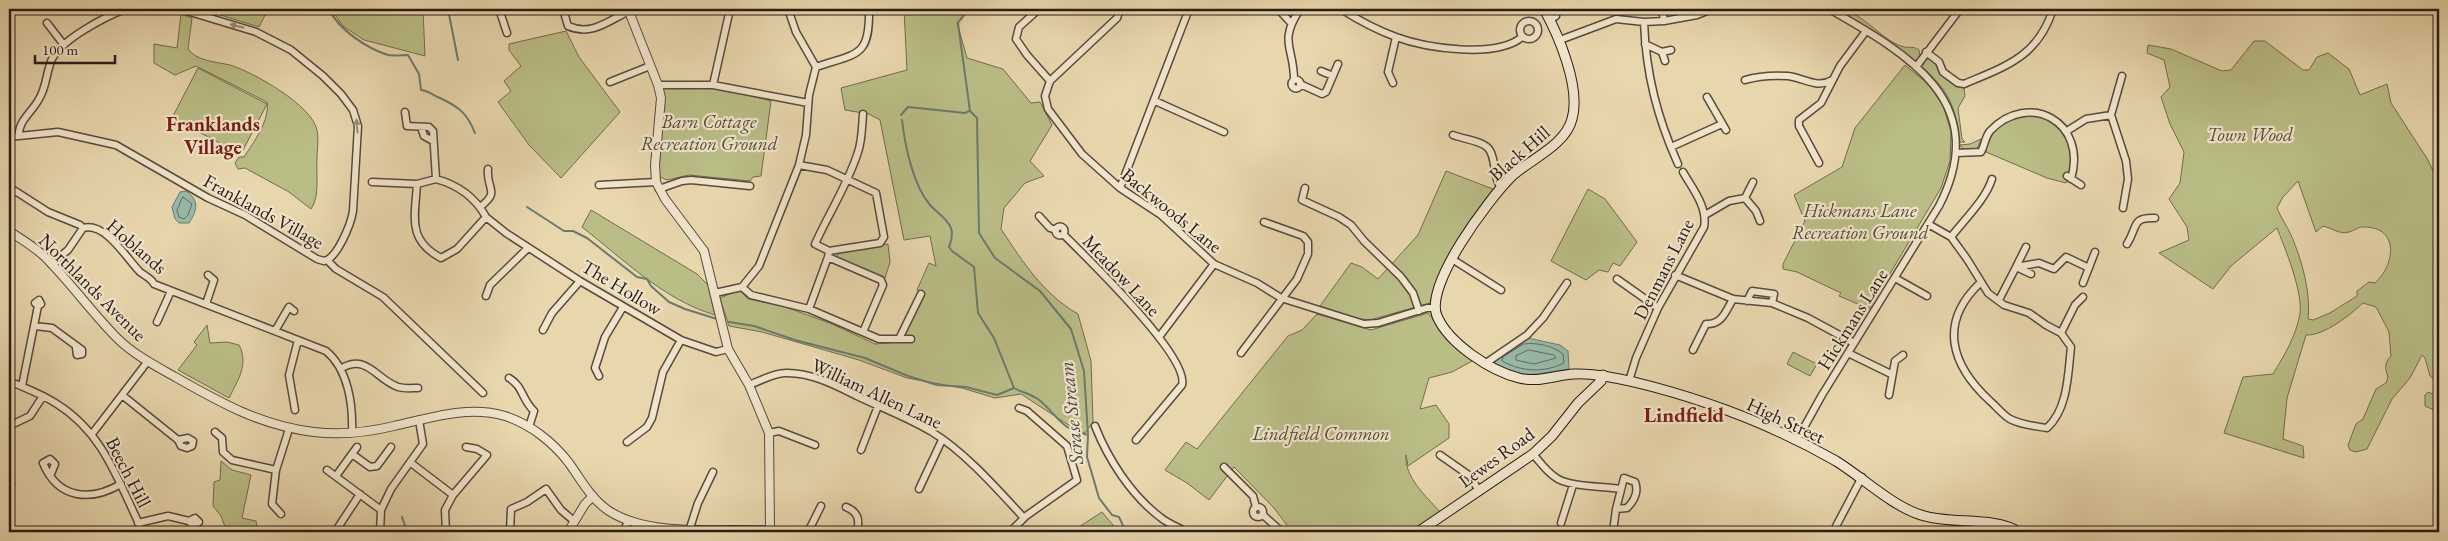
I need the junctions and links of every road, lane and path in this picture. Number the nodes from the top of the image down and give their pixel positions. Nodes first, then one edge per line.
1 (125, 9) edge
2 (180, 9) edge
3 (500, 9) edge
4 (563, 9) edge
5 (730, 9) edge
6 (788, 9) edge
7 (869, 9) edge
8 (1039, 9) edge
9 (1120, 9) edge
10 (1189, 9) edge
11 (1278, 9) edge
12 (1300, 9) edge
13 (1341, 9) edge
14 (1544, 9) edge
15 (1555, 9) edge
16 (1662, 9) edge
17 (1712, 9) edge
18 (1828, 9) edge
19 (1960, 9) edge
20 (2054, 9) edge
21 (628, 10) edge
22 (1550, 20) junction
23 (1664, 20) junction
24 (1644, 22) junction
25 (47, 23) dead end
26 (1291, 23) junction
27 (1866, 31) junction
28 (507, 33) dead end
29 (1522, 36) dead end
30 (1396, 37) junction
31 (1560, 40) junction
32 (64, 44) junction
33 (1645, 44) junction
34 (1670, 50) dead end
35 (1662, 52) junction
36 (1926, 52) junction
37 (1664, 61) dead end
38 (1338, 64) dead end
39 (650, 66) junction
40 (816, 67) junction
41 (1916, 67) junction
42 (1322, 71) dead end
43 (1333, 76) junction
44 (2122, 76) dead end
45 (1745, 80) dead end
46 (1832, 80) junction
47 (1050, 81) junction
48 (610, 82) dead end
49 (1394, 83) dead end
50 (658, 85) junction
51 (713, 85) junction
52 (1819, 85) junction
53 (1707, 97) dead end
54 (1824, 97) junction
55 (1155, 101) junction
56 (808, 102) junction
57 (405, 112) dead end
58 (863, 114) dead end
59 (2111, 115) junction
60 (2067, 131) junction
61 (1224, 132) dead end
62 (18, 135) junction
63 (1453, 135) dead end
64 (9, 136) edge
65 (1671, 147) junction
66 (1956, 153) junction
67 (1819, 163) dead end
68 (1678, 164) dead end
69 (799, 165) junction
70 (488, 170) dead end
71 (1683, 172) dead end
72 (436, 179) junction
73 (846, 179) junction
74 (1992, 179) dead end
75 (372, 182) dead end
76 (1752, 182) dead end
77 (417, 184) junction
78 (599, 185) dead end
79 (658, 185) junction
80 (2081, 185) dead end
81 (750, 186) dead end
82 (9, 187) edge
83 (1120, 188) junction
84 (1304, 188) dead end
85 (1501, 188) junction
86 (1745, 198) junction
87 (480, 207) junction
88 (2123, 208) dead end
89 (1705, 215) junction
90 (1039, 216) dead end
91 (486, 217) junction
92 (2155, 218) dead end
93 (1268, 221) dead end
94 (1760, 221) dead end
95 (1928, 224) junction
96 (83, 228) junction
97 (9, 231) edge
98 (1950, 237) junction
99 (2127, 244) dead end
100 (2026, 247) dead end
101 (528, 248) junction
102 (2095, 252) dead end
103 (829, 254) junction
104 (1452, 259) junction
105 (328, 261) junction
106 (51, 264) junction
107 (1214, 264) junction
108 (2016, 267) junction
109 (2089, 268) junction
110 (2031, 274) dead end
111 (208, 275) dead end
112 (1675, 275) junction
113 (1895, 278) junction
114 (1617, 279) dead end
115 (580, 280) junction
116 (1567, 283) dead end
117 (2083, 283) dead end
118 (1980, 284) junction
119 (742, 287) junction
120 (1502, 290) dead end
121 (171, 291) junction
122 (715, 293) junction
123 (921, 294) dead end
124 (486, 296) dead end
125 (1927, 296) dead end
126 (2083, 297) dead end
127 (1282, 298) junction
128 (1732, 299) junction
129 (1999, 300) junction
130 (1748, 301) junction
131 (1772, 303) junction
132 (206, 304) junction
133 (38, 306) dead end
134 (623, 307) junction
135 (1435, 308) junction
136 (1658, 308) junction
137 (809, 309) junction
138 (294, 310) dead end
139 (1419, 311) junction
140 (157, 322) dead end
141 (35, 326) junction
142 (543, 330) dead end
143 (275, 331) junction
144 (863, 332) junction
145 (2061, 332) junction
146 (1159, 337) junction
147 (900, 339) junction
148 (911, 339) dead end
149 (298, 340) junction
150 (681, 340) junction
151 (1854, 343) junction
152 (76, 348) dead end
153 (728, 349) junction
154 (1692, 350) dead end
155 (1241, 353) dead end
156 (1848, 353) junction
157 (1903, 355) dead end
158 (148, 361) junction
159 (1486, 363) junction
160 (342, 368) junction
161 (1891, 374) junction
162 (1603, 375) junction
163 (599, 376) dead end
164 (509, 378) dead end
165 (9, 381) edge
166 (1628, 381) junction
167 (749, 385) junction
168 (22, 386) junction
169 (418, 388) dead end
170 (483, 393) dead end
171 (122, 395) junction
172 (1889, 395) dead end
173 (43, 396) junction
174 (878, 406) junction
175 (1019, 408) dead end
176 (295, 410) dead end
177 (419, 420) junction
178 (9, 426) edge
179 (527, 426) junction
180 (1094, 426) dead end
181 (290, 429) junction
182 (215, 432) dead end
183 (352, 432) junction
184 (769, 433) junction
185 (92, 434) junction
186 (178, 440) dead end
187 (942, 440) junction
188 (1136, 440) dead end
189 (1797, 440) junction
190 (627, 442) dead end
191 (815, 445) dead end
192 (357, 447) dead end
193 (391, 447) dead end
194 (466, 447) dead end
195 (861, 450) dead end
196 (352, 454) junction
197 (1533, 454) junction
198 (1441, 458) dead end
199 (410, 462) junction
200 (1224, 467) dead end
201 (276, 470) junction
202 (327, 470) dead end
203 (713, 472) dead end
204 (51, 474) dead end
205 (336, 476) junction
206 (1862, 477) junction
207 (121, 484) junction
208 (1573, 485) junction
209 (919, 489) dead end
210 (1479, 490) junction
211 (1620, 490) junction
212 (360, 494) junction
213 (453, 494) junction
214 (593, 496) junction
215 (821, 506) dead end
216 (846, 507) dead end
217 (1616, 509) junction
218 (381, 510) junction
219 (281, 514) dead end
220 (1024, 518) junction
221 (574, 520) junction
222 (628, 520) junction
223 (189, 521) dead end
224 (1561, 522) dead end
225 (138, 523) junction
226 (770, 530) junction
227 (689, 531) junction
228 (143, 532) edge
229 (335, 532) edge
230 (380, 532) edge
231 (446, 532) edge
232 (510, 532) edge
233 (568, 532) edge
234 (624, 532) edge
235 (790, 532) edge
236 (808, 532) edge
237 (857, 532) edge
238 (1010, 532) edge
239 (1187, 532) edge
240 (1282, 532) edge
241 (1418, 532) edge
242 (1613, 532) edge
243 (1832, 532) edge
244 (2019, 532) edge

1 - 32 street
105 -> 2 street, Franklands Village
3 - 28 street
4 - 21 street
5 - 51 street
6 - 40 street
7 - 40 street
8 - 47 street
9 - 47 street
10 - 55 street
11 - 26 street
12 - 26 street
13 - 30 street
14 - 22 main road, Black Hill
15 - 22 street
16 - 23 street
17 - 23 street
18 - 27 street, Hickmans Lane
19 - 36 street
20 - 36 street
21 - 39 street
22 - 31 main road, Black Hill
23 - 24 street
24 - 31 street
24 - 33 street
25 - 32 street
26 - 43 street
27 - 41 street, Hickmans Lane
27 - 46 street
29 - 30 street
30 - 49 street
31 - 85 main road, Black Hill
32 - 62 street
33 - 35 street
33 - 65 street
34 - 35 street
35 - 37 street
36 - 41 street
38 - 43 street
39 - 48 street
39 - 50 street
40 - 56 street
41 - 66 street, Hickmans Lane
42 - 43 street
44 - 59 street
45 - 52 street
46 - 52 street
46 - 54 street
47 - 83 street, Backwoods Lane
50 - 51 street
50 - 79 street
51 - 56 street
52 - 54 street
53 - 65 street
54 - 67 street
55 - 61 street
55 - 83 street
56 - 69 street
57 - 72 street
58 - 73 street
59 - 60 street
59 - 88 street
60 - 66 street
60 - 80 street
62 - 64 street, Franklands Village
62 - 105 street, Franklands Village
63 - 85 street
65 - 68 street
66 - 95 street, Hickmans Lane
69 - 73 street
69 - 119 street
70 - 87 street
71 - 89 street, Denmans Lane
72 - 77 street
72 - 87 street
73 - 103 street
73 - 103 street
74 - 98 street
75 - 77 street
76 - 86 street
77 - 91 street
78 - 79 street
79 - 81 street
79 - 122 street
82 - 96 street, Hoblands
83 - 107 street, Backwoods Lane
84 - 139 street
85 - 104 main road, Black Hill
86 - 89 street
86 - 94 street
87 - 91 street
89 - 112 street, Denmans Lane
90 - 146 street, Meadow Lane
91 - 101 street, The Hollow
92 - 99 street
93 - 127 street
95 - 98 street
95 - 113 street, Hickmans Lane
96 - 106 street, Hoblands
96 - 121 street, Hoblands
97 - 106 street, Northlands Avenue
98 - 118 street
100 - 108 street
101 - 115 street, The Hollow
101 - 124 street
102 - 109 street
103 - 137 street
103 - 144 street
104 - 120 street
104 - 135 main road, Black Hill
105 - 170 street, Franklands Village
106 - 158 street, Northlands Avenue
107 - 127 street, Backwoods Lane
107 - 146 street, Meadow Lane
108 - 109 street
108 - 110 street
108 - 129 street
109 - 117 street
111 - 132 street
112 - 128 street
112 - 136 street, Denmans Lane
113 - 125 street
113 - 151 street, Hickmans Lane
114 - 136 street
115 - 134 street, The Hollow
115 - 142 street
116 - 159 street
118 - 129 street
118 - 145 street
119 - 122 street
119 - 137 street
121 - 132 street, Hoblands
121 - 140 street, Hoblands
122 - 153 street
123 - 147 street
126 - 145 street
127 - 139 street, Backwoods Lane
127 - 155 street
128 - 130 street
128 - 154 street
129 - 145 street
130 - 131 street
130 - 131 street
131 - 151 street
132 - 143 street, Hoblands
133 - 141 street
134 - 150 street, The Hollow
134 - 163 street
135 - 139 street, Backwoods Lane
135 - 159 main road, High Street
136 - 166 street, Denmans Lane
137 - 144 street
138 - 143 street
141 - 152 street
141 - 168 street
143 - 149 street, Hoblands
144 - 147 street
146 - 188 street, Meadow Lane
147 - 148 street
149 - 160 street, Hoblands
149 - 176 street
150 - 153 street, The Hollow
150 - 190 street
151 - 156 street, Hickmans Lane
153 - 167 street
156 - 161 street
156 - 189 street, Hickmans Lane
157 - 161 street
158 - 171 street
158 - 181 street, Northlands Avenue
159 - 162 main road, High Street
160 - 169 street
160 - 183 street
161 - 172 street
162 - 166 main road, High Street
162 - 197 main road, Lewes Road
164 - 179 street
165 - 168 street, Beech Hill
166 - 189 main road, High Street
167 - 174 street, William Allen Lane
167 - 184 street
168 - 173 street, Beech Hill
171 - 185 street
171 - 186 street
173 - 178 street
173 - 185 street, Beech Hill
174 - 187 street, William Allen Lane
174 - 195 street
175 - 220 street
177 - 179 street, Northlands Avenue
177 - 183 street, Northlands Avenue
177 - 199 street
179 - 214 street, Northlands Avenue
180 - 239 street
181 - 183 street, Northlands Avenue
181 - 201 street
182 - 201 street
184 - 191 street
184 - 226 street
185 - 207 street, Beech Hill
187 - 209 street
187 - 220 street, William Allen Lane
189 - 206 main road, High Street
192 - 196 street
193 - 196 street
194 - 213 street
196 - 205 street
197 - 208 street
197 - 210 main road, Lewes Road
198 - 210 street
199 - 213 street
199 - 218 street
200 - 240 street
201 - 219 street
202 - 205 street
203 - 227 street
204 - 207 street
205 - 212 street
206 - 243 street
206 - 244 main road, High Street
207 - 225 street, Beech Hill
208 - 211 street
208 - 224 street
210 - 241 main road, Lewes Road
211 - 217 street
211 - 217 street
212 - 218 street
212 - 229 street
213 - 231 street
214 - 221 street
214 - 222 street, Northlands Avenue
215 - 236 street
216 - 237 street
217 - 242 street
218 - 230 street
220 - 238 street
221 - 232 street
221 - 233 street
222 - 227 street, Northlands Avenue
222 - 234 street
223 - 225 street
225 - 228 street, Beech Hill
226 - 227 street, Northlands Avenue
226 - 235 street, Northlands Avenue

